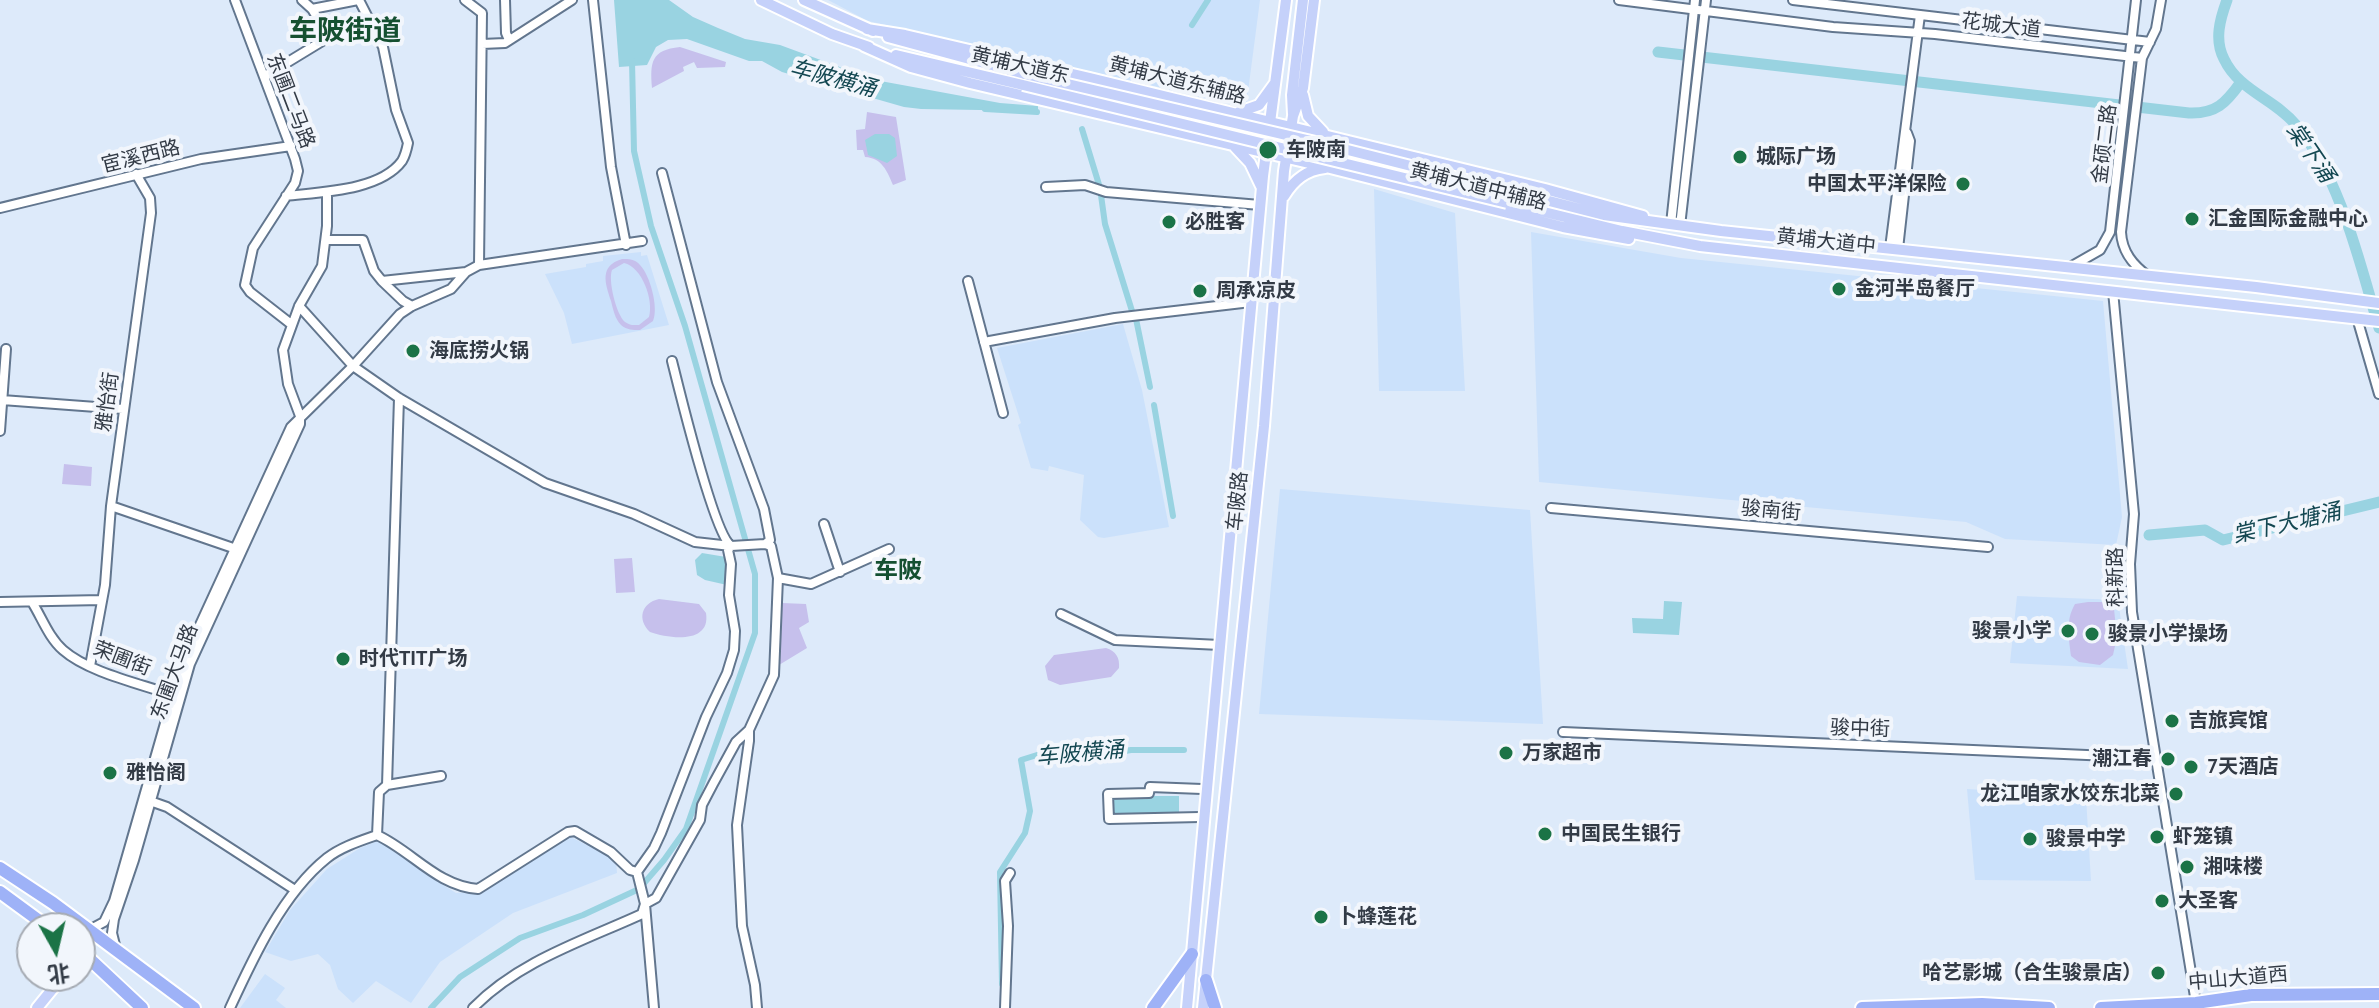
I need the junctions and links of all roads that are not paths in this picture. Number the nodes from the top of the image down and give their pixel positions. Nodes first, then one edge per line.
1 (235, 0) edge
2 (302, 0) edge
3 (359, 0) edge
4 (465, 0) edge
5 (505, 0) edge
6 (572, 0) edge
7 (593, 0) edge
8 (761, 0) edge
9 (804, 0) edge
10 (1286, 0) edge
11 (1303, 0) edge
12 (1314, 0) edge
13 (1619, 0) edge
14 (1706, 0) edge
15 (1793, 0) edge
16 (2136, 0) edge
17 (2161, 0) edge
18 (1695, 4) edge
19 (312, 9) junction
20 (1705, 11) junction
21 (1920, 15) junction
22 (867, 29) junction
23 (1918, 33) junction
24 (509, 40) junction
25 (2132, 40) junction
26 (2150, 42) junction
27 (482, 44) junction
28 (864, 46) junction
29 (2131, 57) junction
30 (2142, 58) junction
31 (265, 76) junction
32 (1277, 77) junction
33 (1024, 79) junction
34 (1303, 88) junction
35 (2131, 100) junction
36 (1187, 102) junction
37 (1222, 110) junction
38 (1292, 121) junction
39 (1272, 122) junction
40 (1179, 132) junction
41 (1280, 133) joint
42 (1328, 136) junction
43 (1213, 139) junction
44 (1351, 141) junction
45 (1230, 143) junction
46 (1278, 145) joint
47 (291, 146) junction
48 (1266, 153) junction
49 (1403, 154) junction
50 (1286, 157) junction
51 (1330, 168) junction
52 (1344, 171) junction
53 (662, 173) dead end
54 (136, 174) junction
55 (1395, 184) junction
56 (1046, 187) dead end
57 (1262, 190) junction
58 (327, 192) junction
59 (286, 196) junction
60 (1282, 204) junction
61 (1260, 205) junction
62 (0, 208) edge
63 (1671, 224) junction
64 (1760, 235) junction
65 (326, 240) junction
66 (642, 241) dead end
67 (1829, 242) junction
68 (1683, 243) junction
69 (626, 245) junction
70 (1894, 249) junction
71 (1759, 253) junction
72 (1827, 261) junction
73 (479, 265) junction
74 (2067, 268) junction
75 (466, 272) junction
76 (2149, 276) junction
77 (382, 281) junction
78 (968, 281) dead end
79 (2196, 281) junction
80 (2256, 287) junction
81 (2113, 291) junction
82 (2194, 299) junction
83 (1251, 302) junction
84 (2379, 303) edge
85 (299, 306) junction
86 (412, 306) junction
87 (2254, 306) junction
88 (2362, 319) junction
89 (2379, 321) edge
90 (291, 324) junction
91 (984, 342) junction
92 (6, 349) dead end
93 (672, 361) dead end
94 (353, 366) junction
95 (2379, 394) edge
96 (399, 398) junction
97 (2, 400) junction
98 (123, 409) junction
99 (1003, 413) dead end
100 (300, 416) junction
101 (0, 431) edge
102 (111, 506) junction
103 (1551, 508) dead end
104 (824, 524) dead end
105 (765, 544) junction
106 (731, 546) junction
107 (1988, 547) dead end
108 (889, 549) dead end
109 (240, 550) junction
110 (840, 572) junction
111 (778, 578) junction
112 (102, 600) junction
113 (0, 602) edge
114 (32, 602) junction
115 (1061, 614) dead end
116 (1220, 645) junction
117 (90, 666) junction
118 (176, 696) junction
119 (1214, 706) junction
120 (1234, 709) junction
121 (749, 730) junction
122 (1563, 732) dead end
123 (1210, 747) junction
124 (1230, 749) junction
125 (2155, 758) junction
126 (441, 776) dead end
127 (387, 785) junction
128 (1202, 789) dead end
129 (150, 801) junction
130 (1200, 817) dead end
131 (377, 835) junction
132 (137, 836) junction
133 (0, 868) edge
134 (637, 872) junction
135 (1010, 873) dead end
136 (16, 877) junction
137 (295, 890) junction
138 (0, 891) edge
139 (53, 903) junction
140 (645, 904) junction
141 (27, 912) edge
142 (33, 912) edge
143 (65, 912) edge
144 (96, 927) edge
145 (96, 935) edge
146 (116, 949) junction
147 (1192, 954) junction
148 (96, 962) edge
149 (1206, 980) junction
150 (2379, 994) edge
151 (2196, 1003) junction
152 (142, 1008) edge
153 (194, 1008) edge
154 (230, 1008) edge
155 (473, 1008) edge
156 (654, 1008) edge
157 (757, 1008) edge
158 (1005, 1008) edge
159 (1153, 1008) edge
160 (1187, 1008) edge
161 (1203, 1008) edge
162 (1215, 1008) edge
163 (1862, 1008) edge
164 (2049, 1008) edge
165 (2101, 1008) edge

1 - 31 street, 东圃二马路
2 - 19 street
3 - 19 street
3 - 58 street
4 - 27 street
5 - 24 street
6 - 24 street
7 - 69 street
8 - 28 main road, 黄埔大道东
9 - 22 main road, 黄埔大道东
10 - 32 main road, 车陂路
11 - 38 main road
12 - 34 main road, 车陂路
13 - 18 street, 花城大道
14 - 20 street
15 - 21 street, 花城大道
16 - 25 street, 金硕二路
17 - 26 street, 金硕二路
18 - 20 street, 花城大道
18 - 63 street
19 - 31 street
20 - 23 street, 花城大道
20 - 63 street
21 - 23 street
21 - 25 street, 花城大道
22 - 33 main road, 黄埔大道东
22 - 36 main road, 黄埔大道东辅路
23 - 29 street, 花城大道
23 - 70 street
24 - 27 street
25 - 26 street, 花城大道
25 - 29 street, 金硕二路
26 - 30 street, 金硕二路
27 - 73 street
28 - 33 main road, 黄埔大道东
28 - 40 main road
29 - 30 street, 花城大道
29 - 35 street, 金硕二路
30 - 35 street, 金硕二路
31 - 47 street, 东圃二马路
32 - 37 main road
32 - 39 main road, 车陂路
33 - 41 main road, 黄埔大道东, bridge
33 - 46 main road, 黄埔大道东, bridge
34 - 38 main road, 车陂路
34 - 42 main road
35 - 74 street, 金硕二路
35 - 76 street, 金硕二路
36 - 37 main road, 黄埔大道东辅路
36 - 40 main road
37 - 39 main road, 黄埔大道东辅路
37 - 43 main road
38 - 39 main road, 黄埔大道东辅路
38 - 42 main road, 黄埔大道中辅路
38 - 50 main road, 车陂路
39 - 48 main road, 车陂路
40 - 43 main road
41 - 63 main road, 黄埔大道中, bridge
42 - 44 main road, 黄埔大道中辅路
43 - 45 main road
44 - 49 main road, 黄埔大道中辅路
44 - 52 main road
45 - 48 main road
45 - 57 main road
46 - 68 main road, 黄埔大道中, bridge
47 - 54 street, 宦溪西路
47 - 59 street, 东圃二马路
48 - 50 main road, 黄埔大道中辅路
48 - 57 main road, 车陂路
49 - 55 main road
49 - 63 main road, 黄埔大道中辅路
50 - 51 main road, 黄埔大道中辅路
50 - 60 main road, 车陂路
51 - 52 main road, 黄埔大道中辅路
51 - 60 main road
52 - 55 main road, 黄埔大道中辅路
53 - 105 street
54 - 62 street, 宦溪西路
54 - 98 street, 雅怡街
55 - 68 main road, 黄埔大道中辅路
56 - 61 street
57 - 61 main road, 车陂路
58 - 59 street
58 - 65 street
59 - 90 street, 东圃二马路
60 - 61 main road
60 - 120 main road, 车陂路
61 - 83 main road, 车陂路
63 - 64 main road, 黄埔大道中
64 - 67 main road, 黄埔大道中
64 - 71 main road
65 - 77 street
65 - 85 street
66 - 69 street
67 - 70 main road, 黄埔大道中
67 - 72 main road
68 - 71 main road, 黄埔大道中
69 - 73 street
70 - 74 main road, 黄埔大道中
71 - 72 main road, 黄埔大道中
72 - 81 main road, 黄埔大道中
73 - 75 street
74 - 76 main road, 黄埔大道中
75 - 77 street
75 - 86 street, 东圃大马路
76 - 79 main road, 黄埔大道中
77 - 86 street
78 - 91 street
79 - 80 main road, 黄埔大道中
79 - 82 main road
80 - 84 main road, 黄埔大道中
80 - 87 main road
81 - 82 main road, 黄埔大道中
81 - 125 street, 科新路
82 - 87 main road, 黄埔大道中
83 - 91 street
83 - 116 main road, 车陂路
85 - 90 street
85 - 94 street
86 - 94 street, 东圃大马路
87 - 88 main road, 黄埔大道中
88 - 89 main road, 黄埔大道中
88 - 95 street
90 - 100 street
91 - 99 street
92 - 97 street
93 - 106 street
94 - 96 street
94 - 100 street, 东圃大马路
96 - 106 street
96 - 127 street
97 - 98 street
97 - 101 street
98 - 102 street, 雅怡街
100 - 109 street, 东圃大马路
102 - 109 street
102 - 112 street, 雅怡街
103 - 107 street, 骏南街
104 - 110 street
105 - 106 street
105 - 111 street
106 - 134 street
108 - 110 street
109 - 118 street, 东圃大马路
110 - 111 street
111 - 121 street
112 - 114 street
112 - 117 street, 雅怡街
113 - 114 street
114 - 117 street, 荣圃街
115 - 116 street
116 - 119 main road, 车陂路
117 - 118 street, 荣圃街
118 - 129 street, 东圃大马路
118 - 132 street, 东圃大马路
119 - 120 main road
119 - 123 main road, 车陂路
120 - 124 main road, 车陂路
121 - 140 street
121 - 157 street
122 - 125 street, 骏中街
123 - 124 main road
123 - 147 main road, 车陂路
124 - 149 main road, 车陂路
125 - 151 street, 科新路
126 - 127 street
127 - 131 street
128 - 130 street
129 - 132 street, 东圃大马路
129 - 137 street
131 - 134 street
131 - 137 street
132 - 144 street, 东圃大马路
132 - 146 street, 东圃大马路
133 - 136 highway
134 - 140 street
135 - 158 street
136 - 138 highway
136 - 139 highway
137 - 154 street
138 - 141 highway
139 - 142 highway
139 - 143 highway
140 - 155 street
140 - 156 street
145 - 146 highway
146 - 153 highway
147 - 159 highway
147 - 160 main road, 车陂路
148 - 152 highway
149 - 161 main road, 车陂路
149 - 162 highway
150 - 151 highway, 中山大道西
151 - 165 highway, 中山大道西
163 - 164 highway

